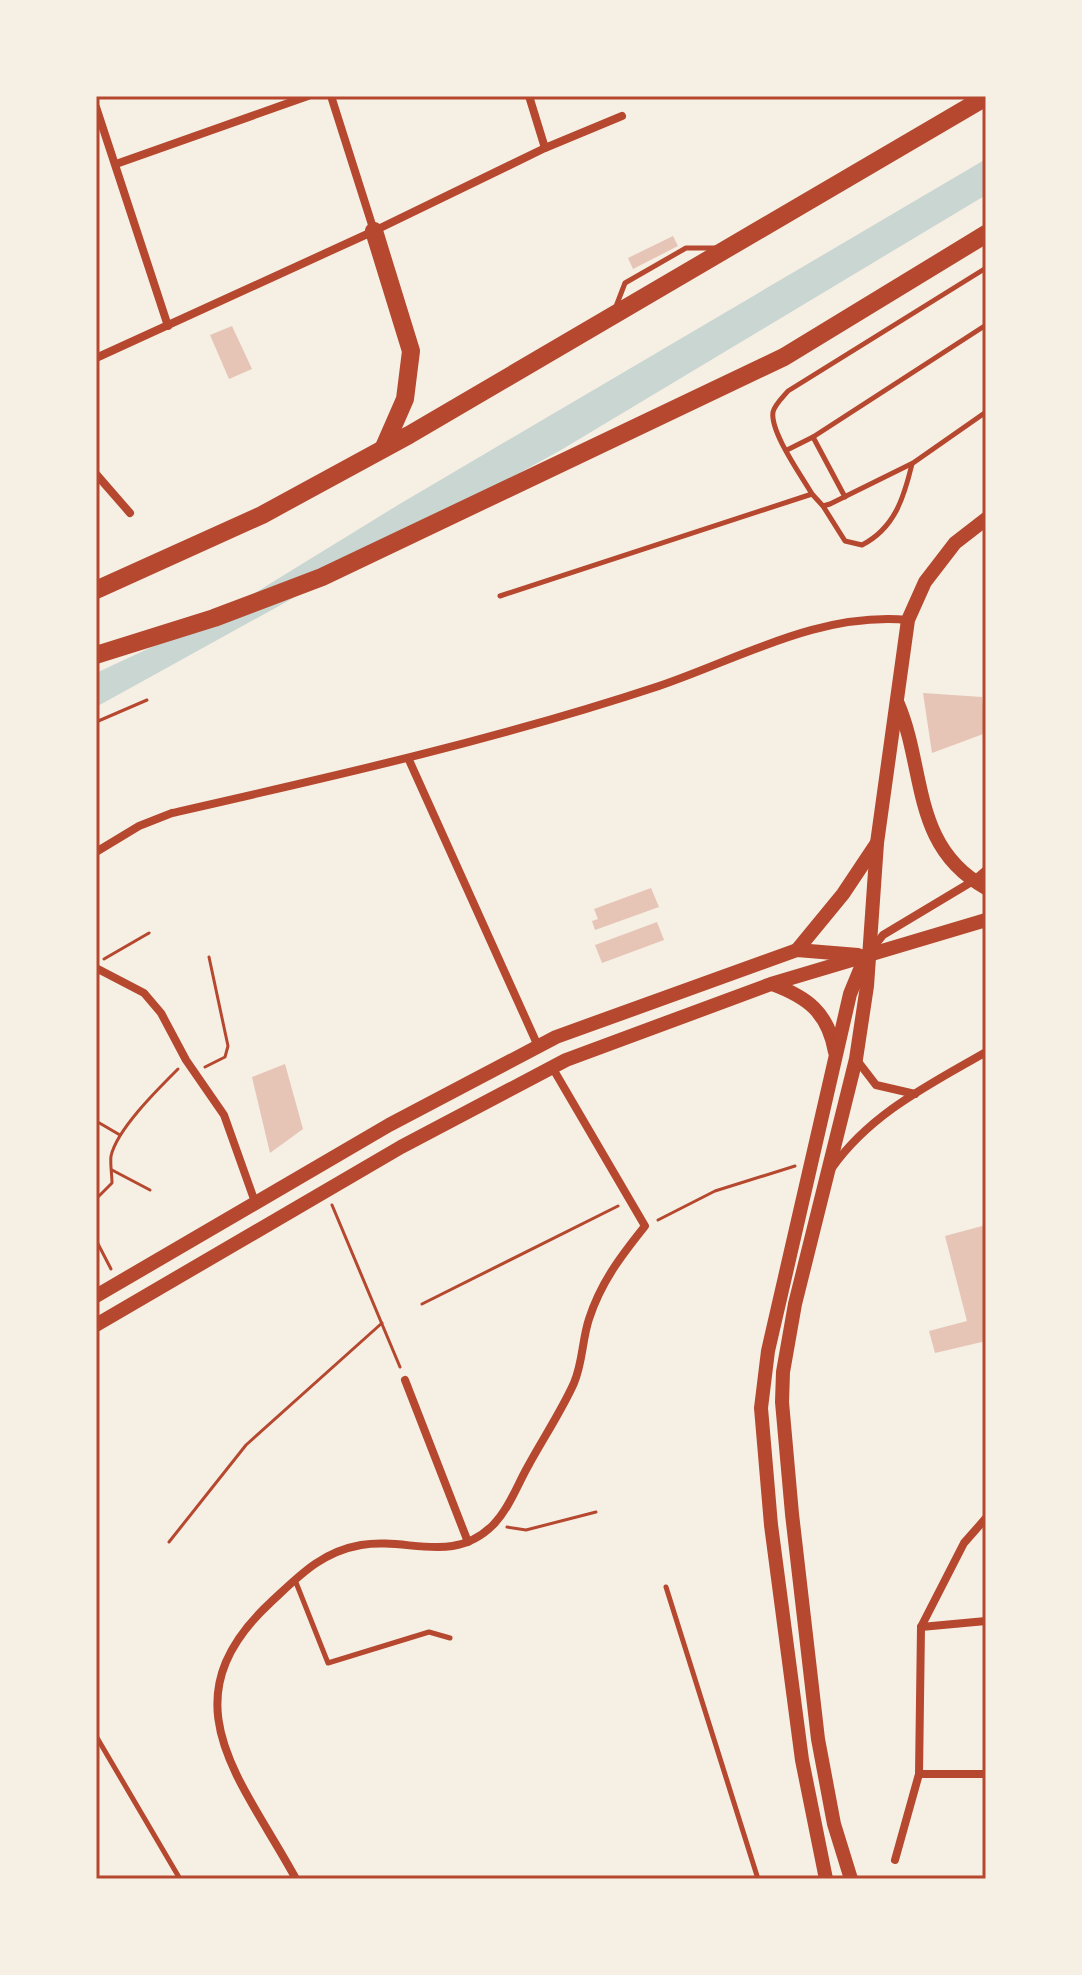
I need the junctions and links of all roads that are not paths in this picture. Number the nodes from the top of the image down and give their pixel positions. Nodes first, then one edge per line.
1 (308, 96) edge
2 (331, 96) edge
3 (529, 96) edge
4 (986, 97) edge
5 (96, 107) edge
6 (622, 116) dead end
7 (107, 139) junction
8 (96, 142) edge
9 (545, 148) junction
10 (116, 164) junction
11 (374, 231) junction
12 (986, 234) edge
13 (986, 268) edge
14 (986, 325) edge
15 (168, 326) junction
16 (96, 358) edge
17 (986, 412) edge
18 (813, 437) junction
19 (384, 447) junction
20 (787, 450) junction
21 (913, 463) junction
22 (96, 474) edge
23 (812, 494) junction
24 (845, 497) junction
25 (823, 506) junction
26 (130, 513) dead end
27 (986, 519) edge
28 (96, 590) edge
29 (500, 596) dead end
30 (908, 620) junction
31 (96, 655) edge
32 (897, 704) junction
33 (409, 760) junction
34 (877, 843) junction
35 (96, 852) edge
36 (986, 870) edge
37 (980, 885) edge
38 (986, 920) edge
39 (797, 950) junction
40 (866, 956) junction
41 (96, 967) edge
42 (771, 984) junction
43 (538, 1046) junction
44 (986, 1052) edge
45 (835, 1055) junction
46 (856, 1059) junction
47 (552, 1067) junction
48 (916, 1094) junction
49 (827, 1175) junction
50 (255, 1202) junction
51 (96, 1296) edge
52 (96, 1325) edge
53 (405, 1380) road end
54 (986, 1518) edge
55 (468, 1542) junction
56 (295, 1579) junction
57 (666, 1587) dead end
58 (986, 1621) edge
59 (921, 1627) junction
60 (450, 1638) dead end
61 (96, 1736) edge
62 (919, 1774) junction
63 (986, 1774) edge
64 (895, 1860) dead end
65 (180, 1879) edge
66 (296, 1879) edge
67 (758, 1879) edge
68 (826, 1879) edge
69 (851, 1879) edge

1 - 10 street
2 - 11 street
3 - 9 street
4 - 19 highway
5 - 7 street
6 - 9 street
7 - 8 street
7 - 10 street
9 - 11 street
10 - 15 street
11 - 15 street
11 - 19 highway
12 - 31 highway
13 - 20 lane
14 - 18 lane
15 - 16 street
17 - 21 lane
18 - 20 lane
18 - 24 lane
19 - 28 highway
20 - 23 lane
21 - 24 lane
21 - 25 lane
22 - 26 street
23 - 25 lane
23 - 29 lane
24 - 25 lane
27 - 30 main road
30 - 32 main road
30 - 33 street
32 - 34 main road
32 - 37 main road
33 - 35 street
33 - 43 street
34 - 39 main road
34 - 40 main road
36 - 37 street
37 - 40 street
38 - 40 main road
39 - 40 main road
39 - 43 main road
40 - 42 main road
40 - 45 main road
40 - 46 main road
41 - 50 street
42 - 45 main road
42 - 47 main road
43 - 50 main road
44 - 48 street
45 - 68 main road
46 - 48 street
46 - 49 main road
47 - 52 main road
47 - 55 street
48 - 49 street
49 - 69 main road
50 - 51 main road
53 - 55 street
54 - 59 street
55 - 56 street
56 - 60 lane
56 - 66 street
57 - 67 lane
58 - 59 street
59 - 62 street
61 - 65 lane
62 - 63 street
62 - 64 street

